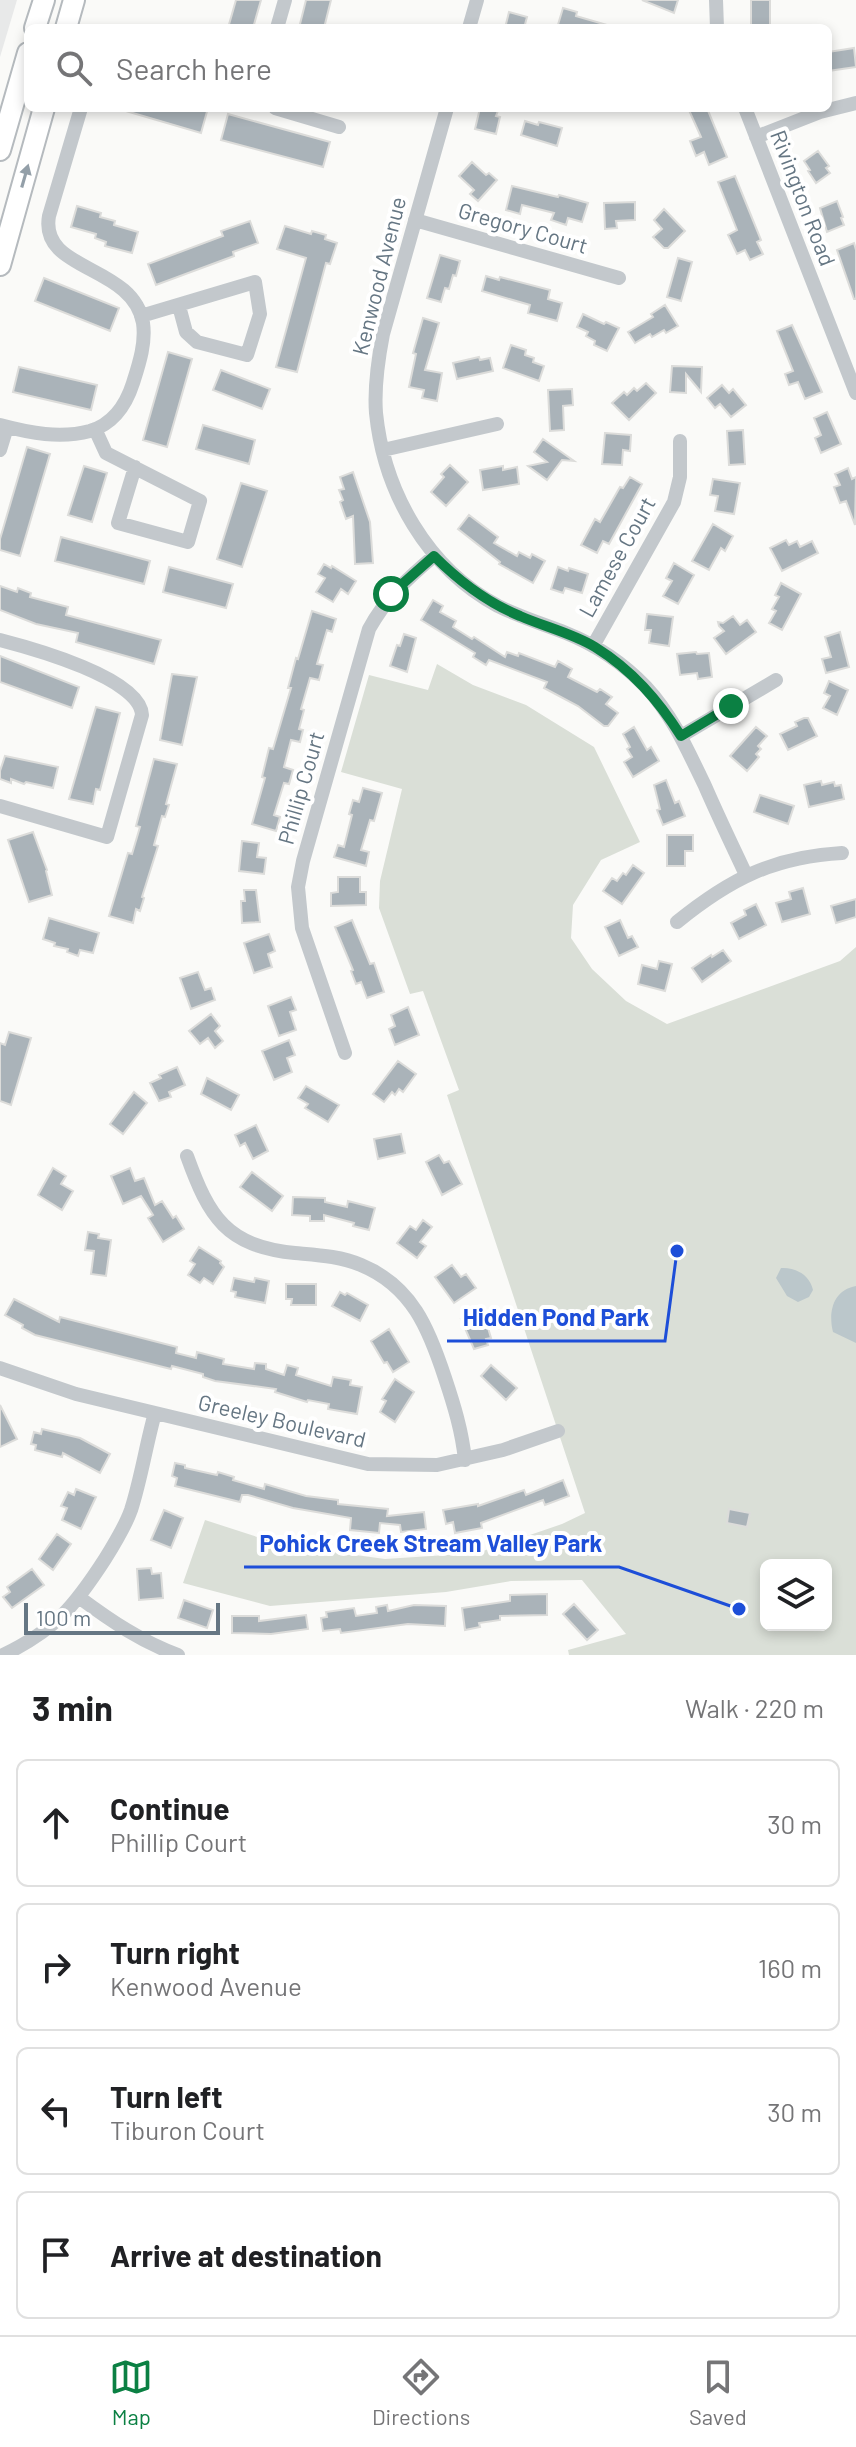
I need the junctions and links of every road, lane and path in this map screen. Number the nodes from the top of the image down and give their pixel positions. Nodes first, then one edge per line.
1 (44, 0) edge
2 (74, 0) edge
3 (285, 0) edge
4 (477, 0) edge
5 (716, 0) edge
6 (36, 24) edge
7 (67, 24) edge
8 (278, 24) edge
9 (470, 24) edge
10 (717, 24) edge
11 (24, 67) edge
12 (856, 103) edge
13 (832, 109) edge
14 (43, 112) edge
15 (80, 112) edge
16 (288, 112) edge
17 (446, 112) edge
18 (747, 112) edge
19 (820, 112) edge
20 (339, 127) dead end
21 (756, 137) junction
22 (0, 150) edge
23 (415, 220) junction
24 (0, 265) edge
25 (619, 278) dead end
26 (179, 306) junction
27 (141, 316) junction
28 (856, 393) edge
29 (497, 424) dead end
30 (3, 426) edge
31 (95, 429) junction
32 (680, 441) dead end
33 (0, 450) edge
34 (383, 450) junction
35 (135, 467) junction
36 (434, 556) junction
37 (0, 640) edge
38 (593, 646) junction
39 (776, 680) dead end
40 (681, 736) junction
41 (0, 806) edge
42 (842, 853) dead end
43 (746, 875) junction
44 (677, 922) dead end
45 (345, 1053) dead end
46 (187, 1156) dead end
47 (0, 1368) edge
48 (155, 1413) junction
49 (558, 1431) dead end
50 (465, 1460) junction
51 (80, 1598) junction
52 (3, 1655) edge
53 (178, 1655) edge

1 - 6 main road
2 - 7 main road
3 - 8 street
4 - 9 street
5 - 10 street
11 - 22 main road
12 - 13 street
24 -> 14 main road
15 - 27 street
16 - 20 street
17 - 23 street, Kenwood Avenue
18 - 21 street, Rivington Road
19 - 21 street
21 - 28 street, Rivington Road
23 - 25 street, Gregory Court
23 - 34 street, Kenwood Avenue
26 - 26 street
26 - 27 street
27 - 31 street
29 - 34 street
30 - 31 street
30 - 33 street
31 - 35 street
32 - 38 street, Lamese Court
34 - 36 street, Kenwood Avenue
35 - 35 street
36 - 38 street, Kenwood Avenue
36 - 45 street, Phillip Court
37 - 41 street
38 - 40 street, Kenwood Avenue
39 - 40 street
40 - 43 street, Kenwood Avenue
42 - 43 street
43 - 44 street
46 - 50 street
47 - 48 street, Greeley Boulevard
48 - 50 street, Greeley Boulevard
48 - 51 street
49 - 50 street, Greeley Boulevard
51 - 52 street
51 - 53 street

